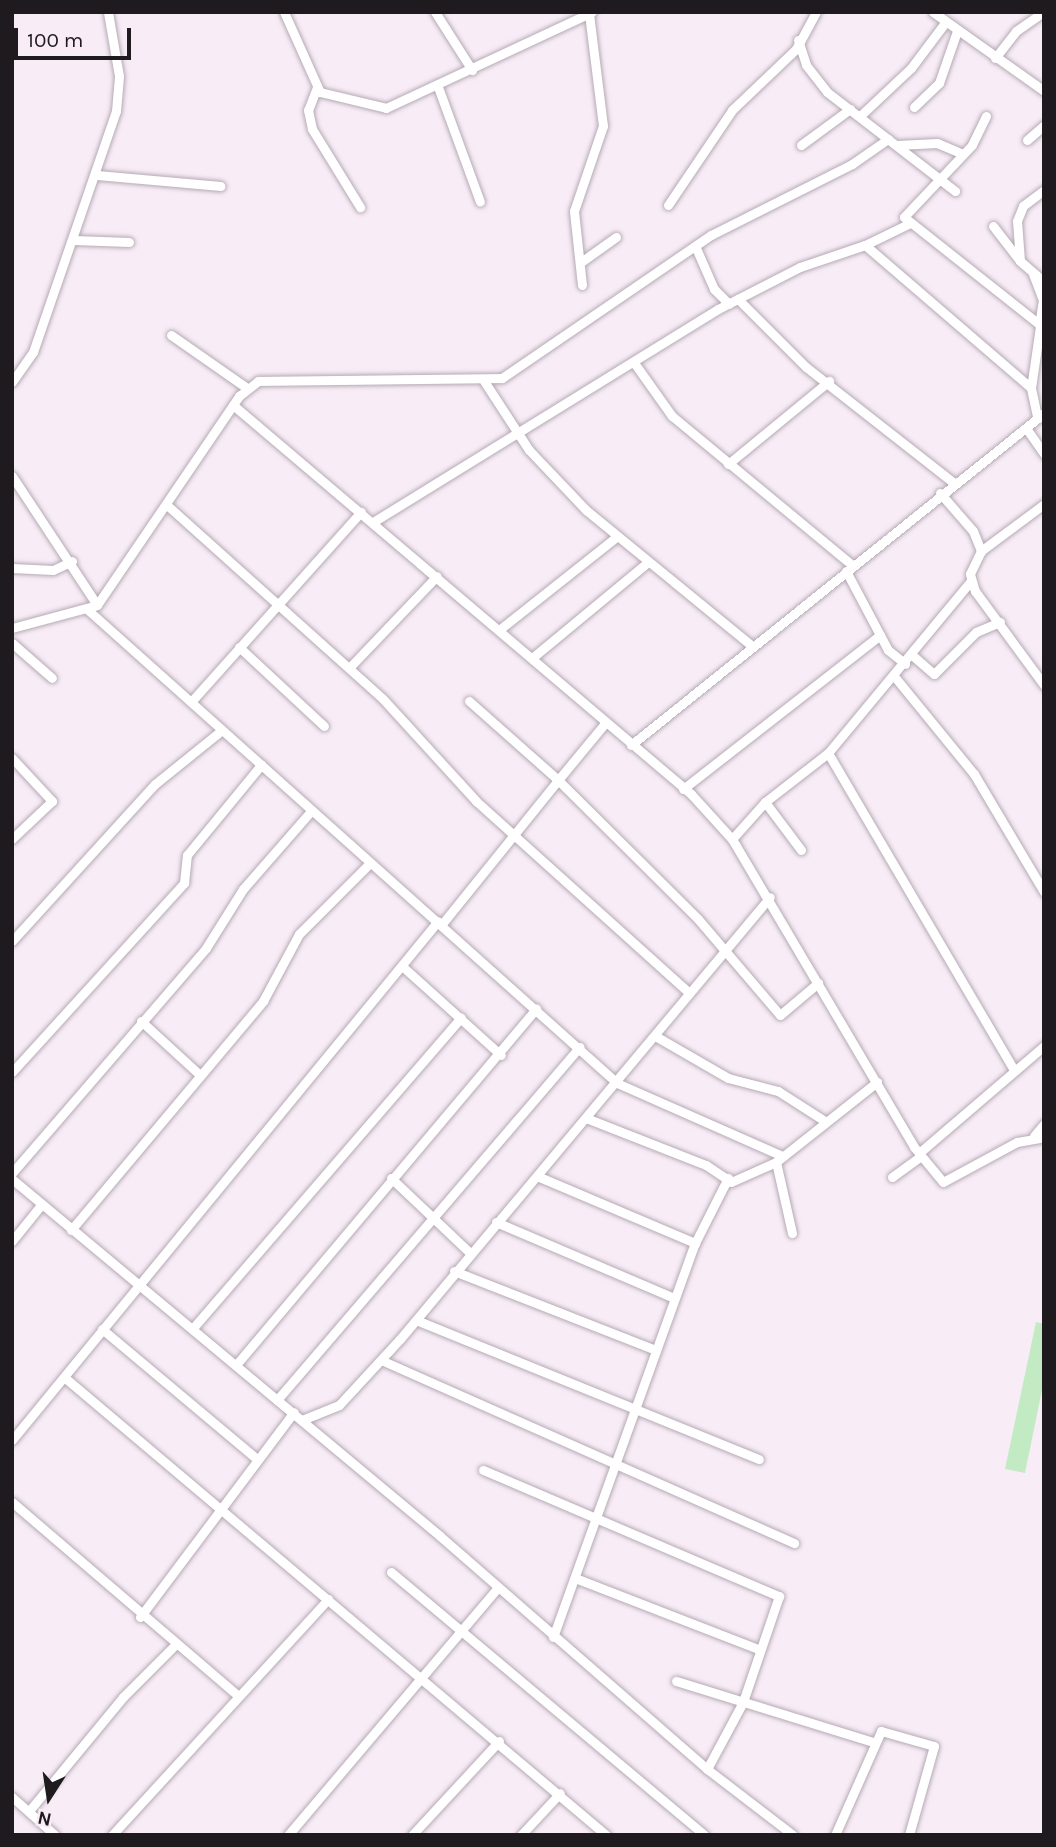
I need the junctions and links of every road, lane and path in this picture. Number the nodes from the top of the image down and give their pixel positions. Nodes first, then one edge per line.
1 (108, 12) edge
2 (284, 12) edge
3 (435, 12) edge
4 (816, 12) edge
5 (933, 12) edge
6 (1043, 12) edge
7 (590, 13) edge
8 (944, 24) junction
9 (957, 32) junction
10 (798, 39) junction
11 (995, 58) junction
12 (472, 69) junction
13 (317, 87) junction
14 (438, 87) junction
15 (1044, 91) edge
16 (914, 107) dead end
17 (850, 109) junction
18 (860, 116) junction
19 (986, 116) dead end
20 (1044, 125) edge
21 (888, 139) junction
22 (1027, 141) dead end
23 (801, 145) dead end
24 (897, 145) junction
25 (961, 153) junction
26 (97, 175) junction
27 (940, 180) junction
28 (221, 186) dead end
29 (1044, 190) edge
30 (955, 191) dead end
31 (480, 202) dead end
32 (668, 205) dead end
33 (360, 206) dead end
34 (908, 224) junction
35 (993, 226) dead end
36 (616, 237) dead end
37 (74, 240) junction
38 (129, 242) dead end
39 (865, 245) junction
40 (695, 248) junction
41 (1020, 261) junction
42 (582, 262) junction
43 (1033, 274) junction
44 (1044, 282) edge
45 (582, 285) dead end
46 (734, 301) junction
47 (1041, 326) edge
48 (172, 335) dead end
49 (635, 364) junction
50 (484, 381) junction
51 (829, 381) junction
52 (12, 382) edge
53 (247, 388) junction
54 (1031, 388) junction
55 (233, 405) junction
56 (1041, 414) edge
57 (1026, 428) junction
58 (518, 436) junction
59 (1044, 454) edge
60 (728, 464) junction
61 (12, 476) edge
62 (955, 484) junction
63 (940, 493) junction
64 (1044, 504) edge
65 (168, 506) junction
66 (361, 512) junction
67 (373, 522) junction
68 (615, 538) junction
69 (981, 551) junction
70 (72, 561) junction
71 (646, 563) junction
72 (12, 568) edge
73 (850, 568) junction
74 (437, 576) junction
75 (971, 581) junction
76 (279, 602) junction
77 (92, 607) junction
78 (1000, 622) junction
79 (12, 628) edge
80 (499, 630) junction
81 (880, 635) junction
82 (12, 643) edge
83 (752, 646) junction
84 (239, 647) junction
85 (912, 655) junction
86 (532, 658) junction
87 (905, 664) junction
88 (349, 668) junction
89 (894, 676) junction
90 (52, 678) dead end
91 (1044, 685) edge
92 (469, 701) dead end
93 (191, 702) junction
94 (607, 722) junction
95 (324, 726) dead end
96 (222, 730) junction
97 (631, 745) junction
98 (828, 753) junction
99 (12, 758) edge
100 (261, 765) junction
101 (558, 780) junction
102 (683, 789) junction
103 (765, 802) junction
104 (311, 811) junction
105 (514, 835) junction
106 (12, 839) edge
107 (732, 839) junction
108 (801, 850) dead end
109 (370, 863) junction
110 (1044, 892) edge
111 (770, 897) junction
112 (440, 922) junction
113 (12, 941) edge
114 (724, 948) junction
115 (402, 966) junction
116 (818, 983) junction
117 (688, 992) junction
118 (536, 1010) junction
119 (461, 1018) junction
120 (141, 1021) junction
121 (657, 1037) junction
122 (1044, 1046) edge
123 (580, 1047) junction
124 (501, 1055) junction
125 (1014, 1070) junction
126 (12, 1072) edge
127 (200, 1075) junction
128 (877, 1082) junction
129 (617, 1083) junction
130 (586, 1118) junction
131 (825, 1121) junction
132 (1044, 1124) edge
133 (1039, 1136) edge
134 (920, 1155) junction
135 (778, 1159) junction
136 (12, 1173) edge
137 (537, 1176) junction
138 (892, 1177) dead end
139 (391, 1178) junction
140 (728, 1178) junction
141 (12, 1180) edge
142 (41, 1205) junction
143 (432, 1217) junction
144 (496, 1222) junction
145 (71, 1230) junction
146 (792, 1233) dead end
147 (12, 1241) edge
148 (695, 1243) junction
149 (470, 1253) junction
150 (454, 1271) junction
151 (139, 1284) junction
152 (674, 1298) junction
153 (415, 1320) junction
154 (193, 1328) junction
155 (102, 1329) junction
156 (656, 1350) junction
157 (381, 1360) junction
158 (236, 1365) junction
159 (64, 1377) junction
160 (277, 1400) junction
161 (638, 1411) junction
162 (294, 1412) junction
163 (303, 1420) junction
164 (12, 1440) edge
165 (257, 1459) junction
166 (759, 1459) dead end
167 (618, 1463) junction
168 (483, 1471) dead end
169 (12, 1502) edge
170 (221, 1505) junction
171 (598, 1520) junction
172 (794, 1543) dead end
173 (391, 1572) dead end
174 (575, 1578) junction
175 (498, 1587) junction
176 (328, 1599) junction
177 (140, 1617) junction
178 (463, 1631) junction
179 (553, 1637) junction
180 (175, 1646) junction
181 (758, 1649) junction
182 (424, 1680) junction
183 (676, 1681) dead end
184 (238, 1696) junction
185 (744, 1702) junction
186 (499, 1741) junction
187 (873, 1742) junction
188 (707, 1769) junction
189 (560, 1793) junction
190 (12, 1797) edge
191 (29, 1811) junction
192 (55, 1835) edge
193 (112, 1835) edge
194 (288, 1835) edge
195 (412, 1835) edge
196 (521, 1835) edge
197 (606, 1835) edge
198 (704, 1835) edge
199 (793, 1835) edge
200 (835, 1835) edge
201 (909, 1835) edge

1 - 26 street
2 - 13 street
3 - 12 street
4 - 10 street
5 - 8 street
6 - 11 street
7 - 12 street
7 - 42 street
8 - 9 street
8 - 18 street
9 - 11 street
9 - 16 street
10 - 17 street
10 - 32 street
11 - 15 street
12 - 14 street
13 - 14 street
13 - 33 street
14 - 31 street
17 - 18 street
17 - 23 street
18 - 21 street
19 - 25 street
20 - 22 street
21 - 24 street
21 - 40 street
24 - 25 street
24 - 27 street
25 - 27 street
26 - 28 street
26 - 37 street
27 - 30 street
27 - 34 street
29 - 41 street
34 - 39 street
34 - 47 street
35 - 41 street
36 - 42 street
37 - 38 street
37 - 52 street
39 - 46 street
39 - 54 street
40 - 46 street
40 - 50 street
41 - 43 street
42 - 45 street
43 - 44 street
43 - 47 street
46 - 49 street
46 - 51 street
47 - 54 street
48 - 53 street
49 - 58 street
49 - 60 street
50 - 53 street
50 - 58 street
51 - 60 street
51 - 62 street
53 - 55 street
54 - 56 street
55 - 65 street
55 - 66 street
56 - 57 street
57 - 59 street
57 - 62 street
58 - 67 street
58 - 68 street
60 - 73 street
61 - 70 street
62 - 63 street
63 - 69 street
63 - 73 street
64 - 69 street
65 - 76 street
65 - 77 street
66 - 67 street
66 - 76 street
67 - 74 street
68 - 71 street
68 - 80 street
69 - 75 street
70 - 72 street
70 - 77 street
71 - 83 street
71 - 86 street
73 - 81 street
73 - 83 street
74 - 80 street
74 - 88 street
75 - 78 street
75 - 85 street
76 - 84 street
76 - 88 street
77 - 79 street
77 - 93 street
78 - 85 street
78 - 91 street
80 - 86 street
81 - 87 street
81 - 102 street
82 - 90 street
83 - 97 street
84 - 93 street
84 - 95 street
85 - 87 street
86 - 94 street
87 - 89 street
88 - 105 street
89 - 98 street
89 - 110 street
92 - 101 street
93 - 96 street
94 - 97 street
94 - 101 street
96 - 100 street
96 - 113 street
97 - 102 street
98 - 103 street
98 - 125 street
99 - 106 street
100 - 104 street
100 - 126 street
101 - 105 street
101 - 114 street
102 - 107 street
103 - 107 street
103 - 108 street
104 - 109 street
104 - 120 street
105 - 112 street
105 - 117 street
107 - 111 street
109 - 112 street
109 - 127 street
111 - 114 street
111 - 116 street
112 - 115 street
112 - 118 street
114 - 116 street
114 - 117 street
115 - 119 street
115 - 151 street
116 - 128 street
117 - 121 street
118 - 123 street
118 - 124 street
119 - 124 street
119 - 154 street
120 - 127 street
120 - 136 street
121 - 129 street
121 - 131 street
122 - 125 street
123 - 129 street
123 - 143 street
124 - 139 street
125 - 134 street
127 - 145 street
128 - 131 street
128 - 134 street
129 - 130 street
129 - 135 street
130 - 137 street
130 - 140 street
131 - 135 street
132 - 133 street
133 - 134 street
134 - 138 street
135 - 140 street
135 - 146 street
137 - 144 street
137 - 148 street
139 - 143 street
139 - 158 street
140 - 148 street
141 - 142 street
142 - 145 street
142 - 147 street
143 - 149 street
143 - 160 street
144 - 149 street
144 - 152 street
145 - 151 street
148 - 152 street
149 - 150 street
150 - 153 street
150 - 156 street
151 - 154 street
151 - 155 street
152 - 156 street
153 - 157 street
153 - 161 street
154 - 158 street
155 - 159 street
155 - 165 street
156 - 161 street
157 - 163 street
157 - 167 street
158 - 160 street
159 - 164 street
159 - 170 street
160 - 162 street
161 - 166 street
161 - 167 street
162 - 163 street
162 - 165 street
163 - 175 street
165 - 170 street
167 - 171 street
167 - 172 street
168 - 171 street
169 - 177 street
170 - 176 street
170 - 177 street
171 - 174 street
171 - 181 street
173 - 178 street
174 - 179 street
174 - 181 street
175 - 178 street
175 - 179 street
176 - 182 street
176 - 184 street
177 - 180 street
178 - 182 street
178 - 198 street
179 - 188 street
180 - 184 street
180 - 191 street
181 - 185 street
182 - 186 street
182 - 194 street
183 - 185 street
184 - 193 street
185 - 187 street
185 - 188 street
186 - 189 street
186 - 195 street
187 - 200 street
187 - 201 street
188 - 199 street
189 - 196 street
189 - 197 street
190 - 191 street
191 - 192 street

